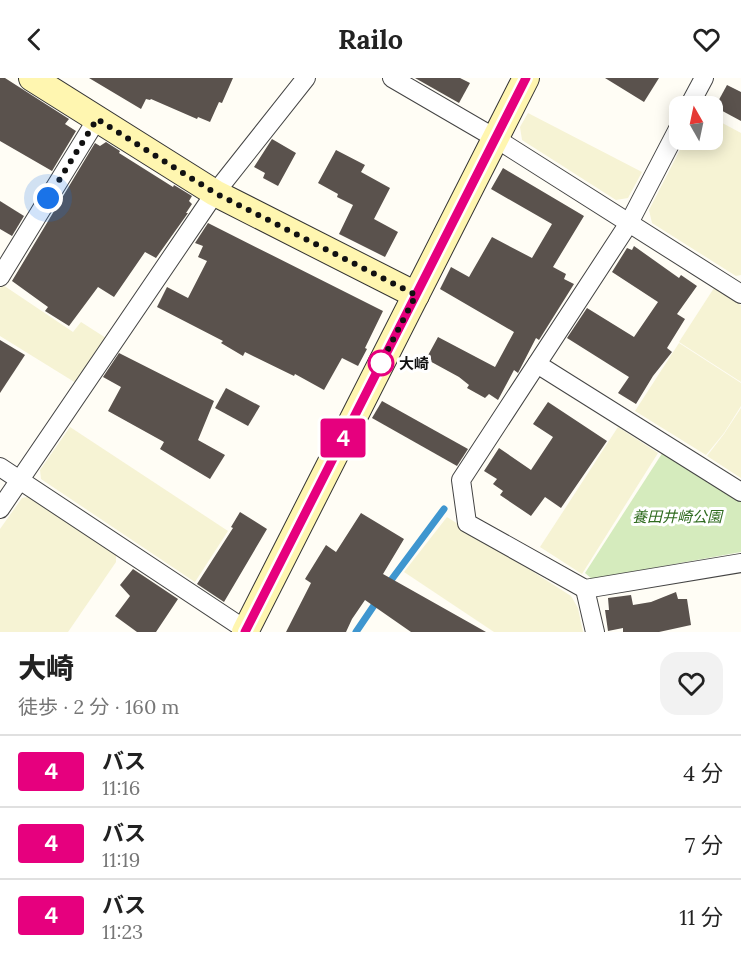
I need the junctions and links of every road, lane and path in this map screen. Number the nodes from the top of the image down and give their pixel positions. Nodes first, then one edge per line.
1 (32, 78) edge
2 (306, 78) edge
3 (392, 78) edge
4 (526, 78) edge
5 (704, 78) edge
6 (694, 96) edge
7 (97, 119) junction
8 (495, 138) junction
9 (669, 146) edge
10 (215, 193) junction
11 (629, 223) junction
12 (0, 278) edge
13 (741, 294) edge
14 (416, 295) junction
15 (537, 364) junction
16 (0, 467) edge
17 (19, 480) junction
18 (741, 492) edge
19 (0, 509) edge
20 (741, 563) edge
21 (585, 589) junction
22 (246, 631) edge
23 (595, 632) edge

1 - 7 street
2 - 10 street
3 - 8 street
4 - 8 street
5 - 6 street
7 - 10 street
7 - 12 street
8 - 11 street
8 - 14 street
9 - 11 street
10 - 14 street
10 - 17 street
11 - 13 street
11 - 15 street
14 - 22 street
15 - 18 street
15 - 21 street
16 - 17 street
17 - 19 street
17 - 22 street
20 - 21 street
21 - 23 street

